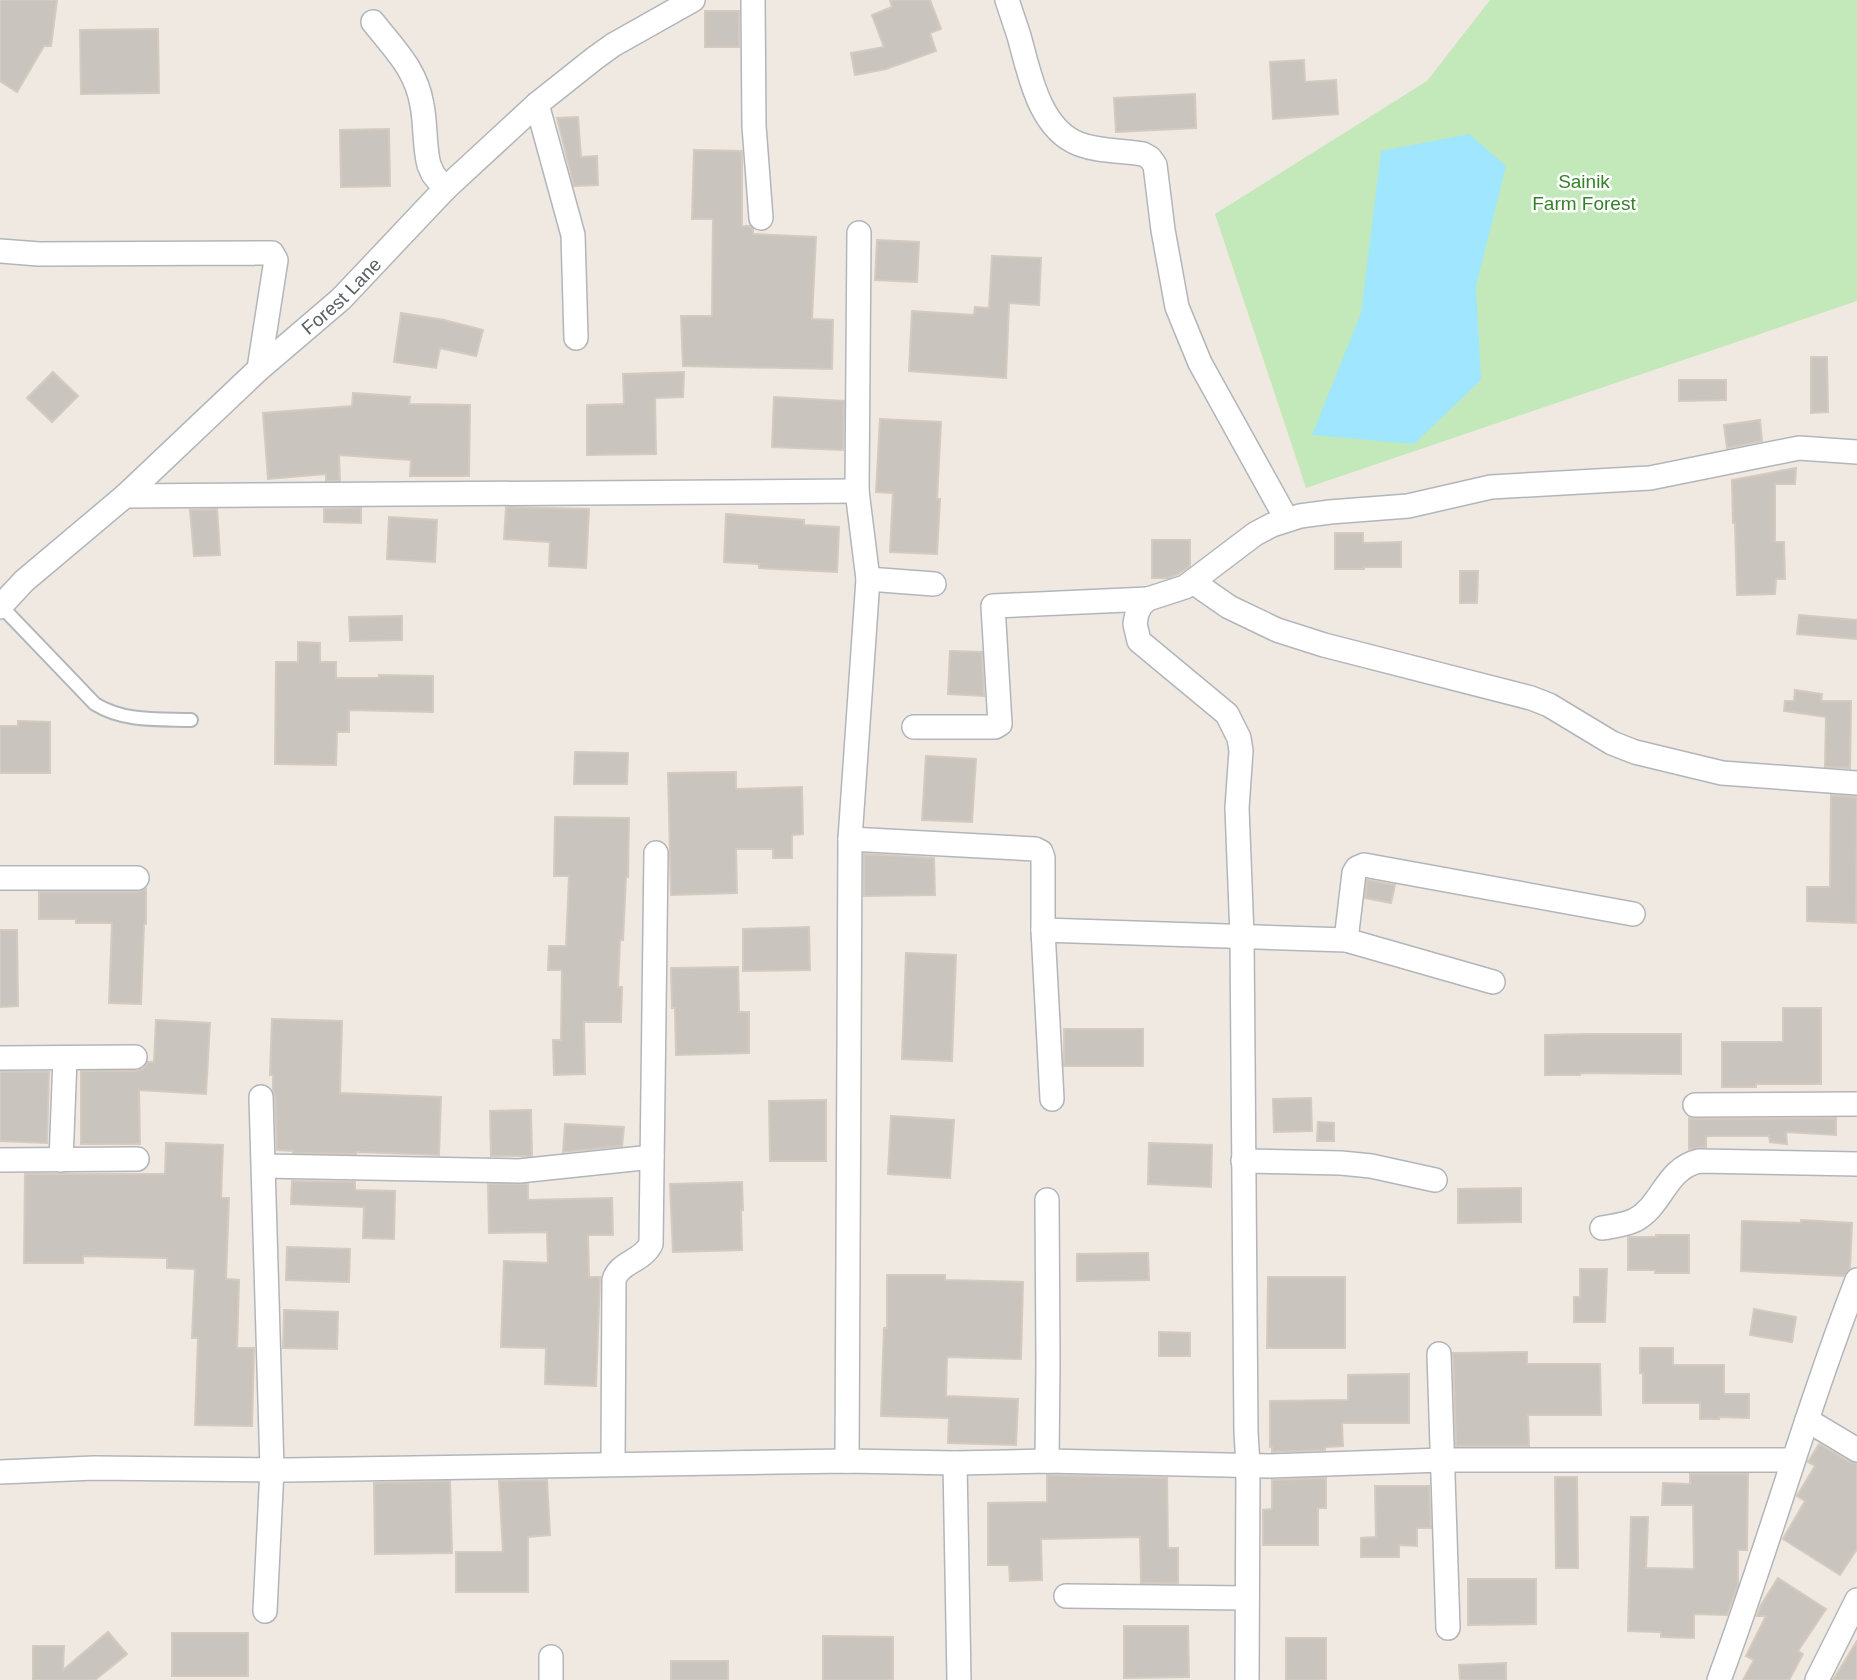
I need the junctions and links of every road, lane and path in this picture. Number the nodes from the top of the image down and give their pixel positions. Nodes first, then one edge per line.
1 (693, 0) edge
2 (753, 0) edge
3 (1007, 0) edge
4 (373, 22) dead end
5 (537, 104) junction
6 (445, 189) junction
7 (761, 218) dead end
8 (859, 233) dead end
9 (0, 251) edge
10 (576, 338) dead end
11 (259, 369) junction
12 (1857, 452) edge
13 (857, 491) junction
14 (125, 496) junction
15 (1287, 520) junction
16 (0, 577) edge
17 (868, 579) junction
18 (23, 581) junction
19 (1193, 582) junction
20 (934, 584) dead end
21 (1148, 599) junction
22 (0, 606) edge
23 (191, 720) dead end
24 (914, 727) dead end
25 (1857, 783) edge
26 (850, 839) junction
27 (656, 853) dead end
28 (0, 878) edge
29 (137, 878) dead end
30 (1633, 914) dead end
31 (1043, 930) junction
32 (1242, 936) junction
33 (1346, 940) junction
34 (1493, 982) dead end
35 (135, 1057) dead end
36 (0, 1058) edge
37 (65, 1059) junction
38 (261, 1097) dead end
39 (1052, 1099) dead end
40 (1857, 1104) edge
41 (1695, 1105) dead end
42 (652, 1157) junction
43 (137, 1159) dead end
44 (0, 1160) edge
45 (61, 1160) junction
46 (1243, 1161) junction
47 (1857, 1164) edge
48 (264, 1166) junction
49 (1434, 1180) dead end
50 (1047, 1199) dead end
51 (1602, 1228) dead end
52 (1855, 1289) edge
53 (1439, 1354) dead end
54 (1807, 1420) junction
55 (1857, 1450) edge
56 (1442, 1460) junction
57 (1793, 1460) junction
58 (847, 1461) junction
59 (1047, 1461) junction
60 (955, 1463) junction
61 (613, 1464) junction
62 (1248, 1465) junction
63 (272, 1469) junction
64 (0, 1472) edge
65 (1066, 1596) dead end
66 (1247, 1598) junction
67 (1857, 1600) edge
68 (265, 1611) dead end
69 (1448, 1628) dead end
70 (959, 1680) edge
71 (1247, 1680) edge
72 (1718, 1680) edge
73 (1816, 1680) edge

1 - 5 street, Forest Lane
2 - 7 street
3 - 15 street
4 - 6 street
5 - 6 street, Forest Lane
5 - 10 street
6 - 11 street, Forest Lane
8 - 13 street
9 - 11 street
11 - 14 street, Forest Lane
12 - 15 street
13 - 14 street
13 - 17 street
14 - 18 street, Forest Lane
15 - 19 street
16 - 18 street
17 - 20 street
17 - 26 street
18 - 22 street, Forest Lane
19 - 21 street
19 - 25 street
21 - 24 street
21 - 32 street
22 - 23 lane
26 - 31 street
26 - 58 street
27 - 42 street
28 - 29 street
30 - 33 street
31 - 32 street
31 - 39 street
32 - 33 street
32 - 46 street
33 - 34 street
35 - 37 street
36 - 37 street
37 - 45 street
38 - 48 street
40 - 41 street
42 - 48 street
42 - 61 street
43 - 45 street
44 - 45 street
46 - 49 street
46 - 62 street
47 - 51 street
48 - 63 street
50 - 59 street
52 - 54 street
53 - 56 street
54 - 55 street
54 - 57 street
56 - 57 street
56 - 62 street
56 - 69 street
57 - 72 street
58 - 60 street
58 - 61 street
59 - 60 street
59 - 62 street
60 - 70 street
61 - 63 street
62 - 66 street
63 - 64 street
63 - 68 street
65 - 66 street
66 - 71 street
67 - 73 street

